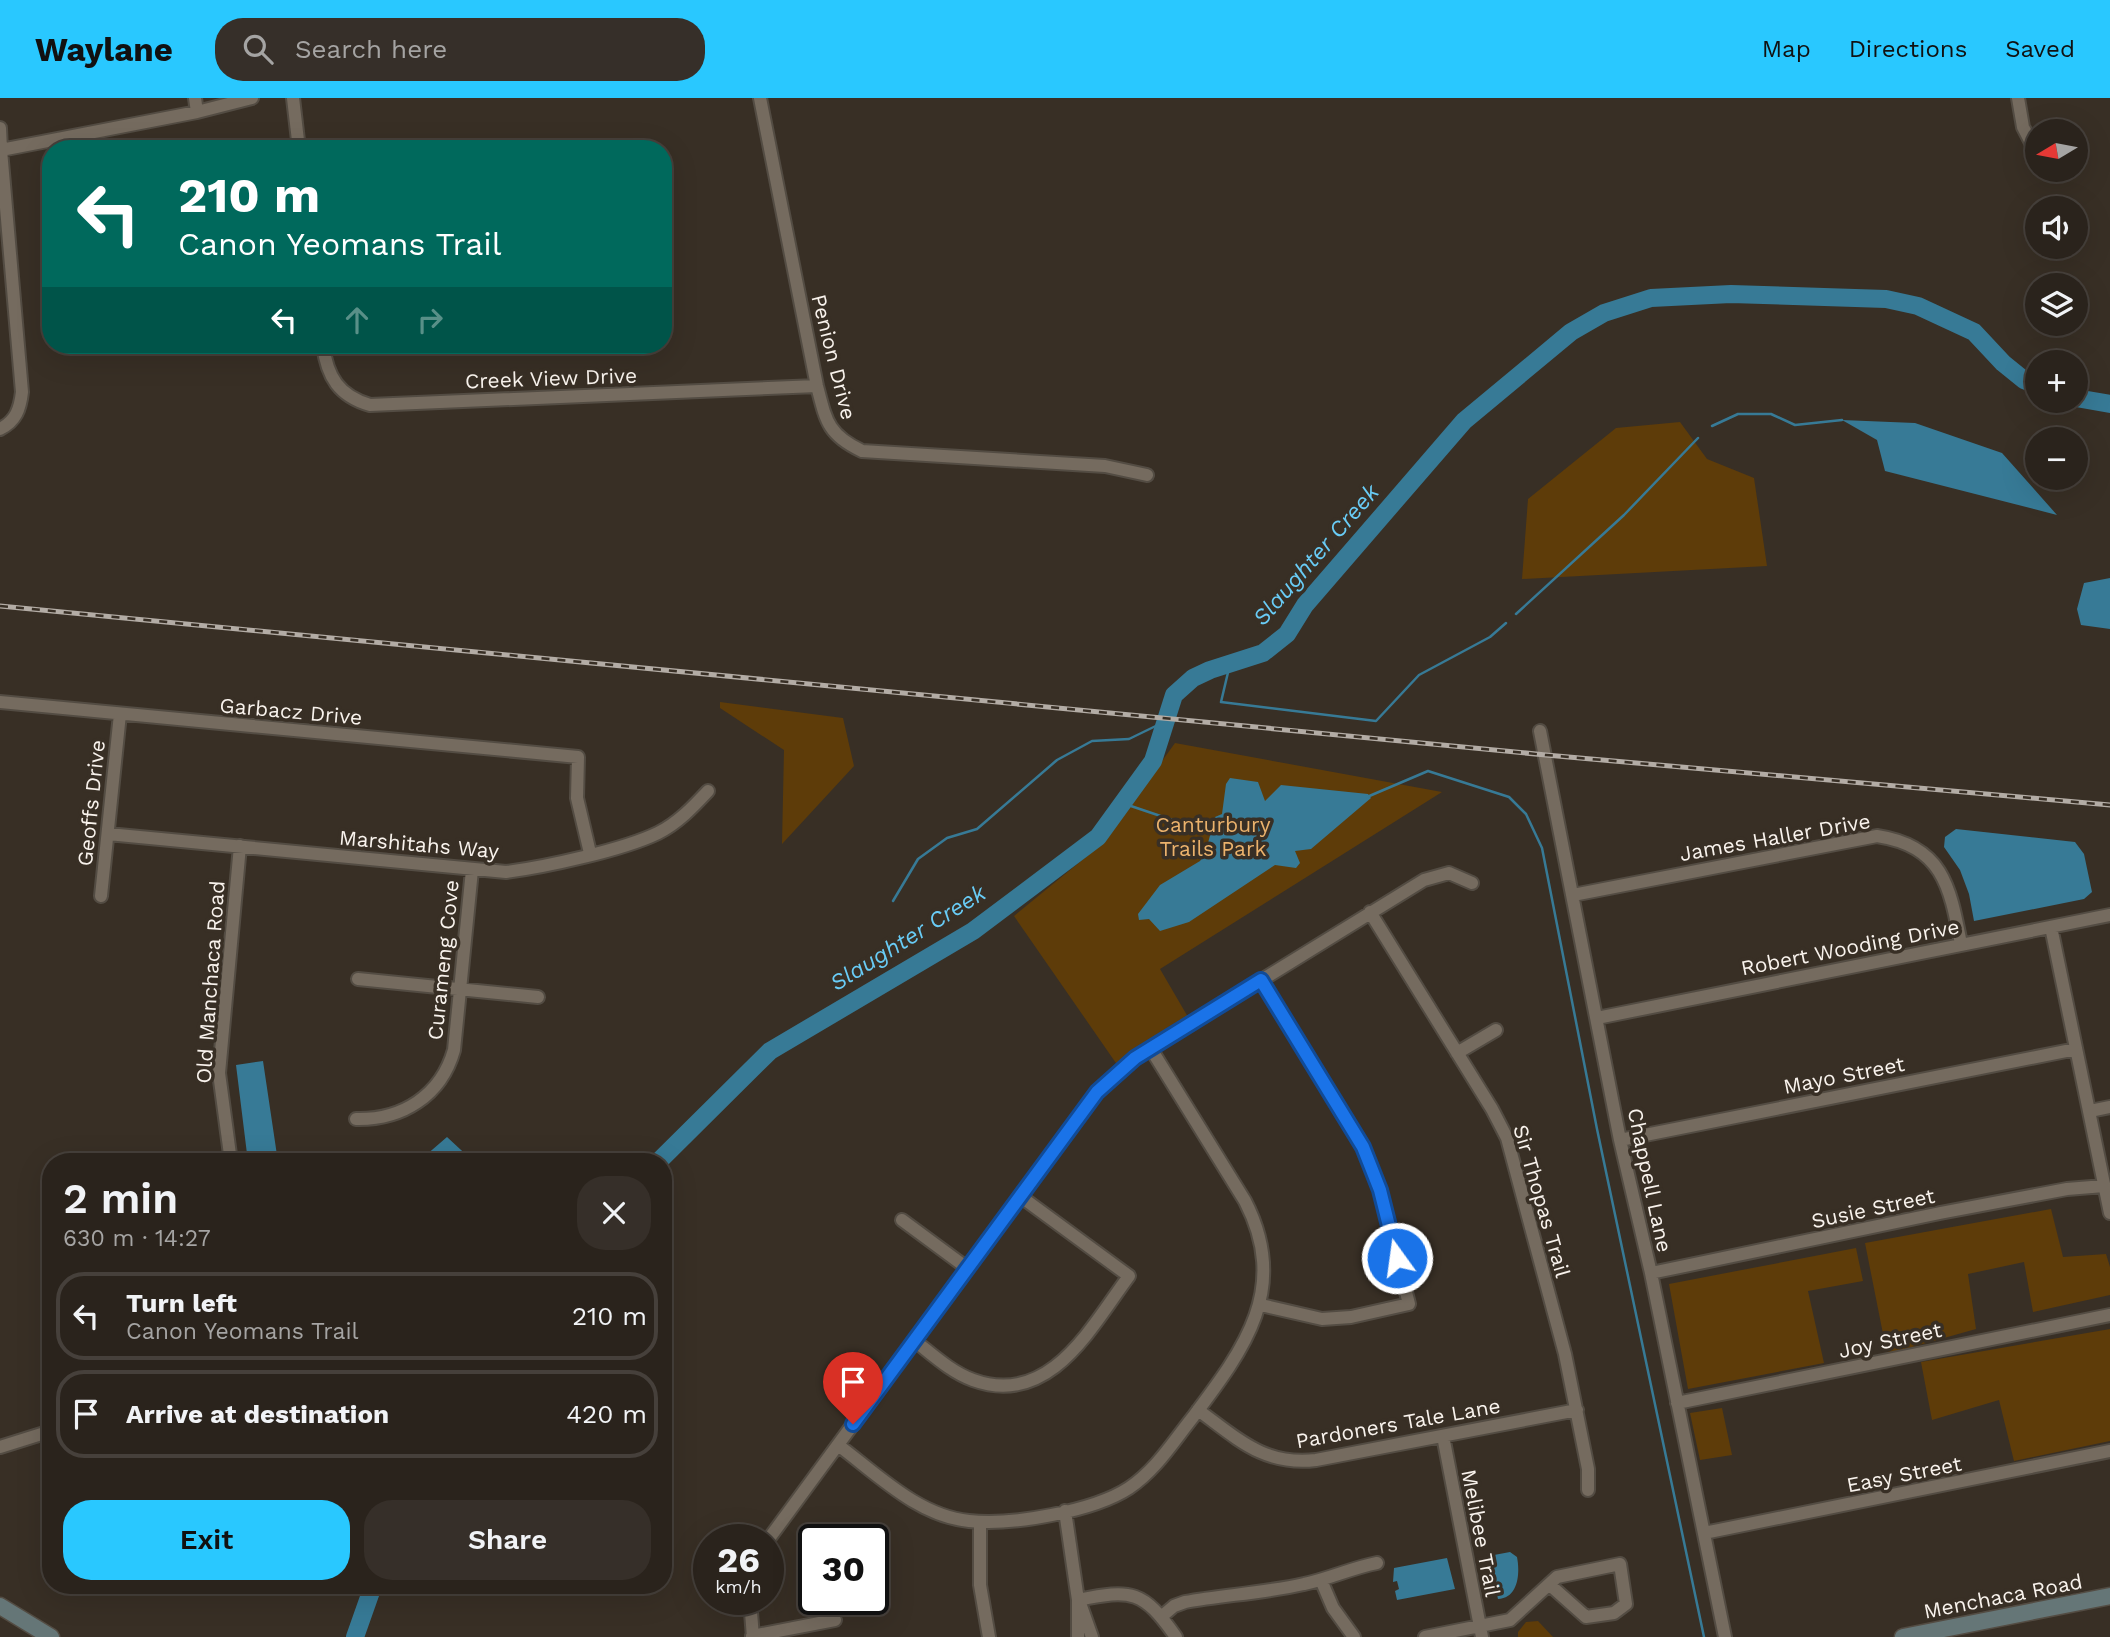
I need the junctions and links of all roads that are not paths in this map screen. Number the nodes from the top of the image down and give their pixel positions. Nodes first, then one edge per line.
1 (195, 98) edge
2 (253, 98) edge
3 (293, 98) edge
4 (760, 98) edge
5 (2018, 98) edge
6 (197, 112) junction
7 (0, 128) edge
8 (2025, 131) edge
9 (53, 140) edge
10 (298, 140) edge
11 (42, 142) edge
12 (1, 150) edge
13 (4, 251) edge
14 (325, 354) edge
15 (817, 386) junction
16 (0, 429) edge
17 (1147, 475) dead end
18 (0, 702) edge
19 (120, 714) junction
20 (1540, 730) dead end
21 (708, 791) dead end
22 (108, 834) junction
23 (240, 846) junction
24 (590, 853) junction
25 (472, 870) junction
26 (1472, 883) dead end
27 (1573, 895) junction
28 (101, 896) dead end
29 (1370, 912) junction
30 (2110, 915) edge
31 (2051, 927) junction
32 (1961, 944) junction
33 (358, 979) dead end
34 (1261, 980) junction
35 (460, 989) junction
36 (538, 997) dead end
37 (1597, 1018) junction
38 (1496, 1030) dead end
39 (1151, 1049) junction
40 (2076, 1049) junction
41 (1457, 1053) junction
42 (2110, 1107) edge
43 (2090, 1111) junction
44 (356, 1119) dead end
45 (1620, 1140) junction
46 (231, 1153) edge
47 (2104, 1186) junction
48 (1020, 1196) junction
49 (2110, 1213) edge
50 (902, 1220) dead end
51 (967, 1268) junction
52 (1651, 1273) junction
53 (1261, 1305) junction
54 (2110, 1315) edge
55 (915, 1341) junction
56 (1677, 1403) junction
57 (1198, 1410) junction
58 (1577, 1410) junction
59 (42, 1434) edge
60 (1443, 1436) junction
61 (838, 1445) junction
62 (0, 1447) edge
63 (2110, 1451) edge
64 (1588, 1490) dead end
65 (1065, 1510) junction
66 (980, 1522) junction
67 (780, 1524) edge
68 (1704, 1533) junction
69 (1377, 1563) dead end
70 (1321, 1580) junction
71 (1550, 1585) junction
72 (2110, 1595) edge
73 (1078, 1600) junction
74 (0, 1606) edge
75 (751, 1615) edge
76 (1161, 1618) junction
77 (835, 1620) dead end
78 (1480, 1632) edge
79 (51, 1637) edge
80 (753, 1637) edge
81 (989, 1637) edge
82 (1078, 1637) edge
83 (1092, 1637) edge
84 (1176, 1637) edge
85 (1354, 1637) edge
86 (1425, 1637) edge
87 (1725, 1637) edge
88 (1903, 1637) edge

1 - 6 street
2 - 6 street
3 - 10 street
4 - 15 street, Penion Drive
5 - 8 street
6 - 9 street
7 - 12 street
11 - 12 street
12 - 13 street
13 - 16 street
14 - 15 street, Creek View Drive
15 - 17 street, Penion Drive
18 - 19 street, Garbacz Drive
19 - 22 street, Geoffs Drive
19 - 24 street, Garbacz Drive
20 - 27 street, Chappell Lane
21 - 24 street, Marshitahs Way
22 - 23 street, Marshitahs Way
22 - 28 street, Geoffs Drive
23 - 25 street, Marshitahs Way
23 - 46 street, Old Manchaca Road
24 - 25 street, Marshitahs Way
25 - 35 street, Curameng Cove
26 - 29 street
27 - 32 street, James Haller Drive
27 - 37 street, Chappell Lane
29 - 34 street
29 - 41 street, Sir Thopas Trail
30 - 31 street, Robert Wooding Drive
31 - 32 street, Robert Wooding Drive
31 - 40 street
32 - 37 street, Robert Wooding Drive
33 - 35 street
34 - 39 street
34 - 53 street
35 - 36 street
35 - 44 street, Curameng Cove
37 - 45 street, Chappell Lane
38 - 41 street
39 - 48 street
39 - 53 street
40 - 43 street
40 - 45 street, Mayo Street
41 - 58 street, Sir Thopas Trail
42 - 43 street
43 - 47 street
45 - 52 street, Chappell Lane
47 - 49 street
47 - 52 street, Susie Street
48 - 51 street
48 - 55 street
50 - 51 street
51 - 55 street
52 - 56 street, Chappell Lane
53 - 57 street
54 - 56 street, Joy Street
55 - 61 street
56 - 68 street, Chappell Lane
57 - 60 street, Pardoners Tale Lane
57 - 65 street
58 - 60 street, Pardoners Tale Lane
58 - 64 street, Sir Thopas Trail
59 - 62 street
60 - 78 street, Melibee Trail
61 - 66 street
61 - 67 street
63 - 68 street, Easy Street
65 - 66 street
65 - 73 street
66 - 81 street
68 - 87 street, Chappell Lane
69 - 70 street
70 - 76 street
70 - 85 street
71 - 71 street
71 - 78 street
72 - 88 main road, Menchaca Road
73 - 76 street
73 - 82 street
73 - 83 street
74 - 79 main road
75 - 80 street
76 - 84 street
77 - 80 street
78 - 86 street

